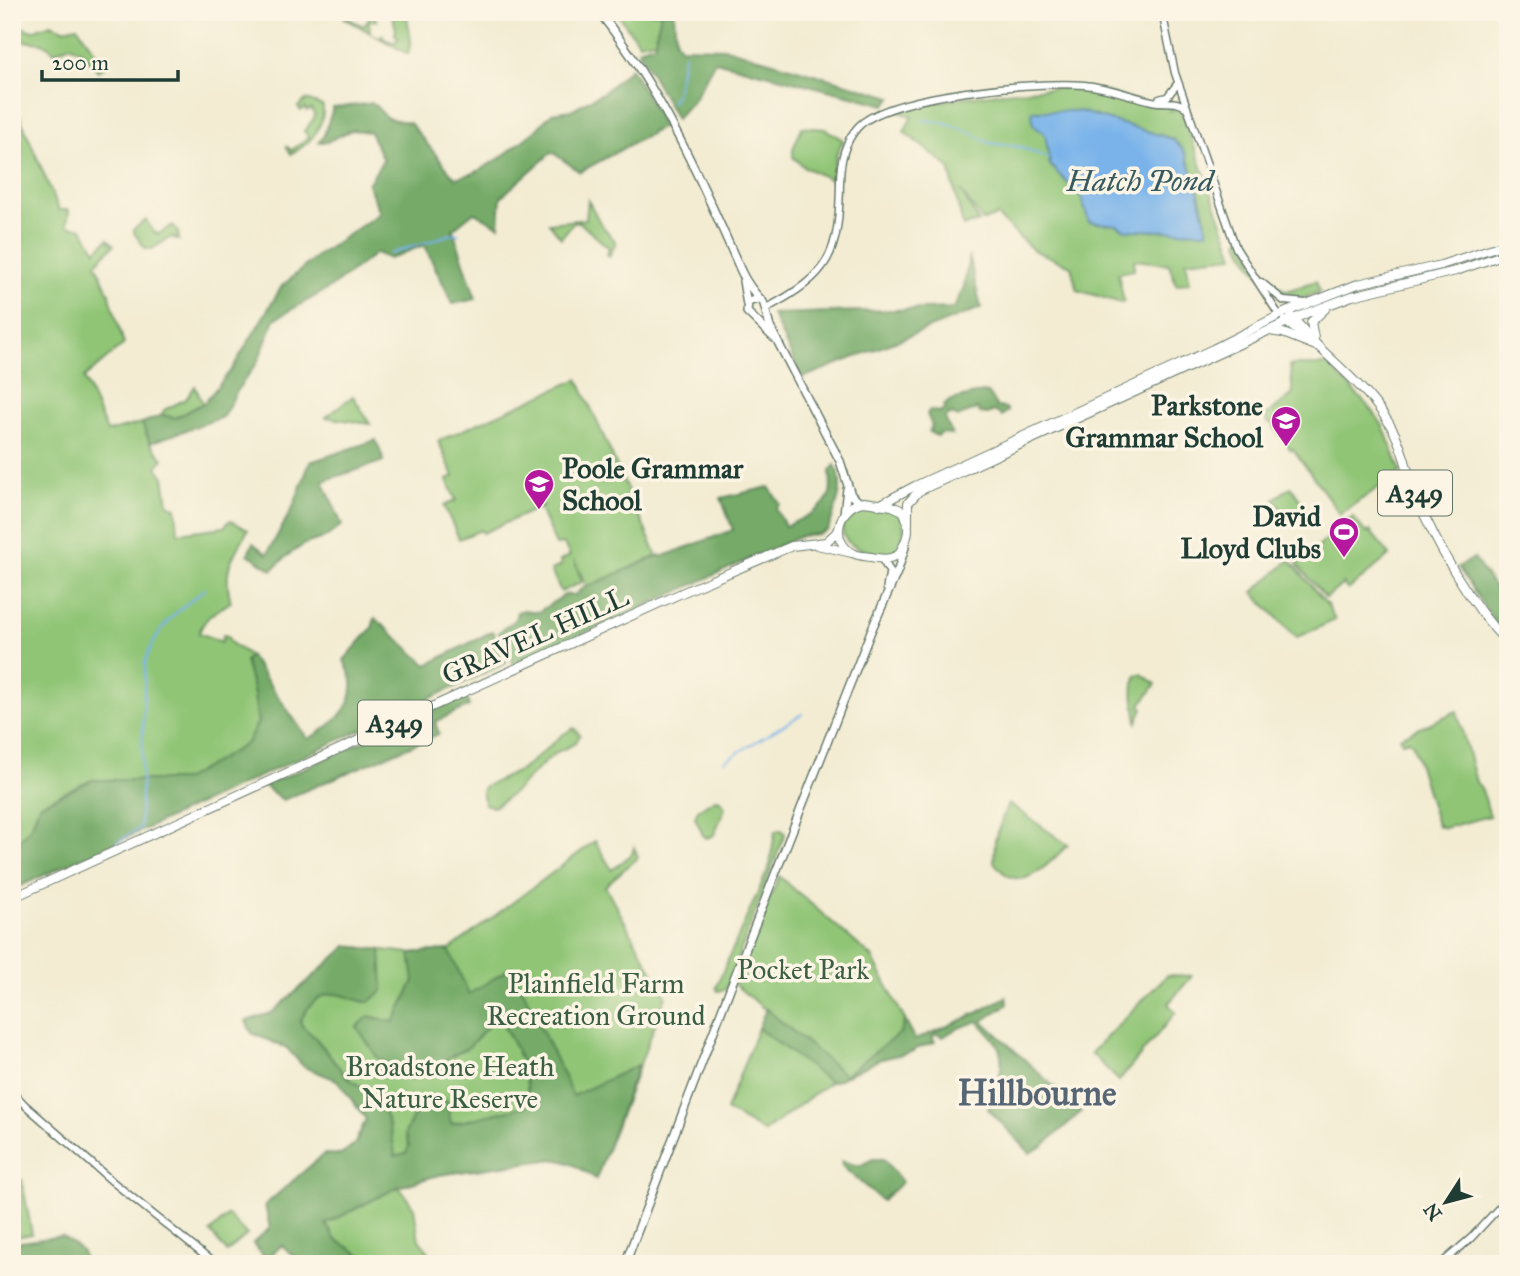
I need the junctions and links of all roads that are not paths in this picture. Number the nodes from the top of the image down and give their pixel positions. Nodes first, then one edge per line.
1 (599, 12) edge
2 (1162, 12) edge
3 (1178, 83) junction
4 (1133, 95) junction
5 (1183, 96) junction
6 (1160, 102) junction
7 (1187, 108) junction
8 (1508, 243) edge
9 (1508, 253) edge
10 (741, 270) junction
11 (1250, 271) junction
12 (1260, 284) junction
13 (785, 298) junction
14 (760, 300) junction
15 (1339, 300) junction
16 (1270, 302) junction
17 (1308, 303) junction
18 (747, 305) junction
19 (765, 311) junction
20 (1283, 313) junction
21 (752, 318) junction
22 (1290, 321) junction
23 (1266, 327) junction
24 (1319, 347) junction
25 (783, 349) junction
26 (848, 485) junction
27 (859, 502) junction
28 (879, 505) junction
29 (844, 513) junction
30 (908, 523) junction
31 (838, 531) junction
32 (908, 536) junction
33 (811, 544) junction
34 (855, 554) junction
35 (883, 559) junction
36 (884, 599) junction
37 (1508, 644) edge
38 (12, 898) edge
39 (12, 1091) edge
40 (1508, 1198) edge
41 (215, 1264) edge
42 (625, 1264) edge
43 (1441, 1264) edge

1 - 10 main road
2 - 3 street
3 - 4 street
3 - 5 street
4 - 6 street
4 - 13 street
5 - 6 street
5 - 7 street
6 - 7 street
7 - 11 street
8 - 17 main road
9 - 15 main road
10 - 14 main road
10 - 18 main road
11 - 12 street
11 - 17 street
12 - 16 street
12 - 20 street
13 - 14 street
13 - 19 street
14 - 18 main road
14 - 19 main road
15 - 22 main road
15 - 24 main road
16 - 20 street
16 - 23 street
17 - 20 main road
18 - 21 main road
19 - 21 main road
19 - 25 main road
20 - 22 main road, A349
20 - 23 main road
21 - 25 main road
22 - 23 main road
22 - 24 main road, A349
23 - 24 main road, A349
23 - 28 main road
23 - 30 main road
24 - 37 main road, A349
25 - 26 main road
26 - 27 main road
26 - 29 main road
27 - 28 main road
27 - 29 main road
28 - 30 main road
29 - 31 main road
30 - 32 main road
31 - 33 main road, GRAVEL HILL / A349
31 - 34 main road
32 - 35 main road
32 - 36 main road
33 - 34 main road, GRAVEL HILL / A349
33 - 38 main road, GRAVEL HILL / A349
34 - 35 main road, A349
35 - 36 main road
36 - 42 main road
39 - 41 street
40 - 43 street

